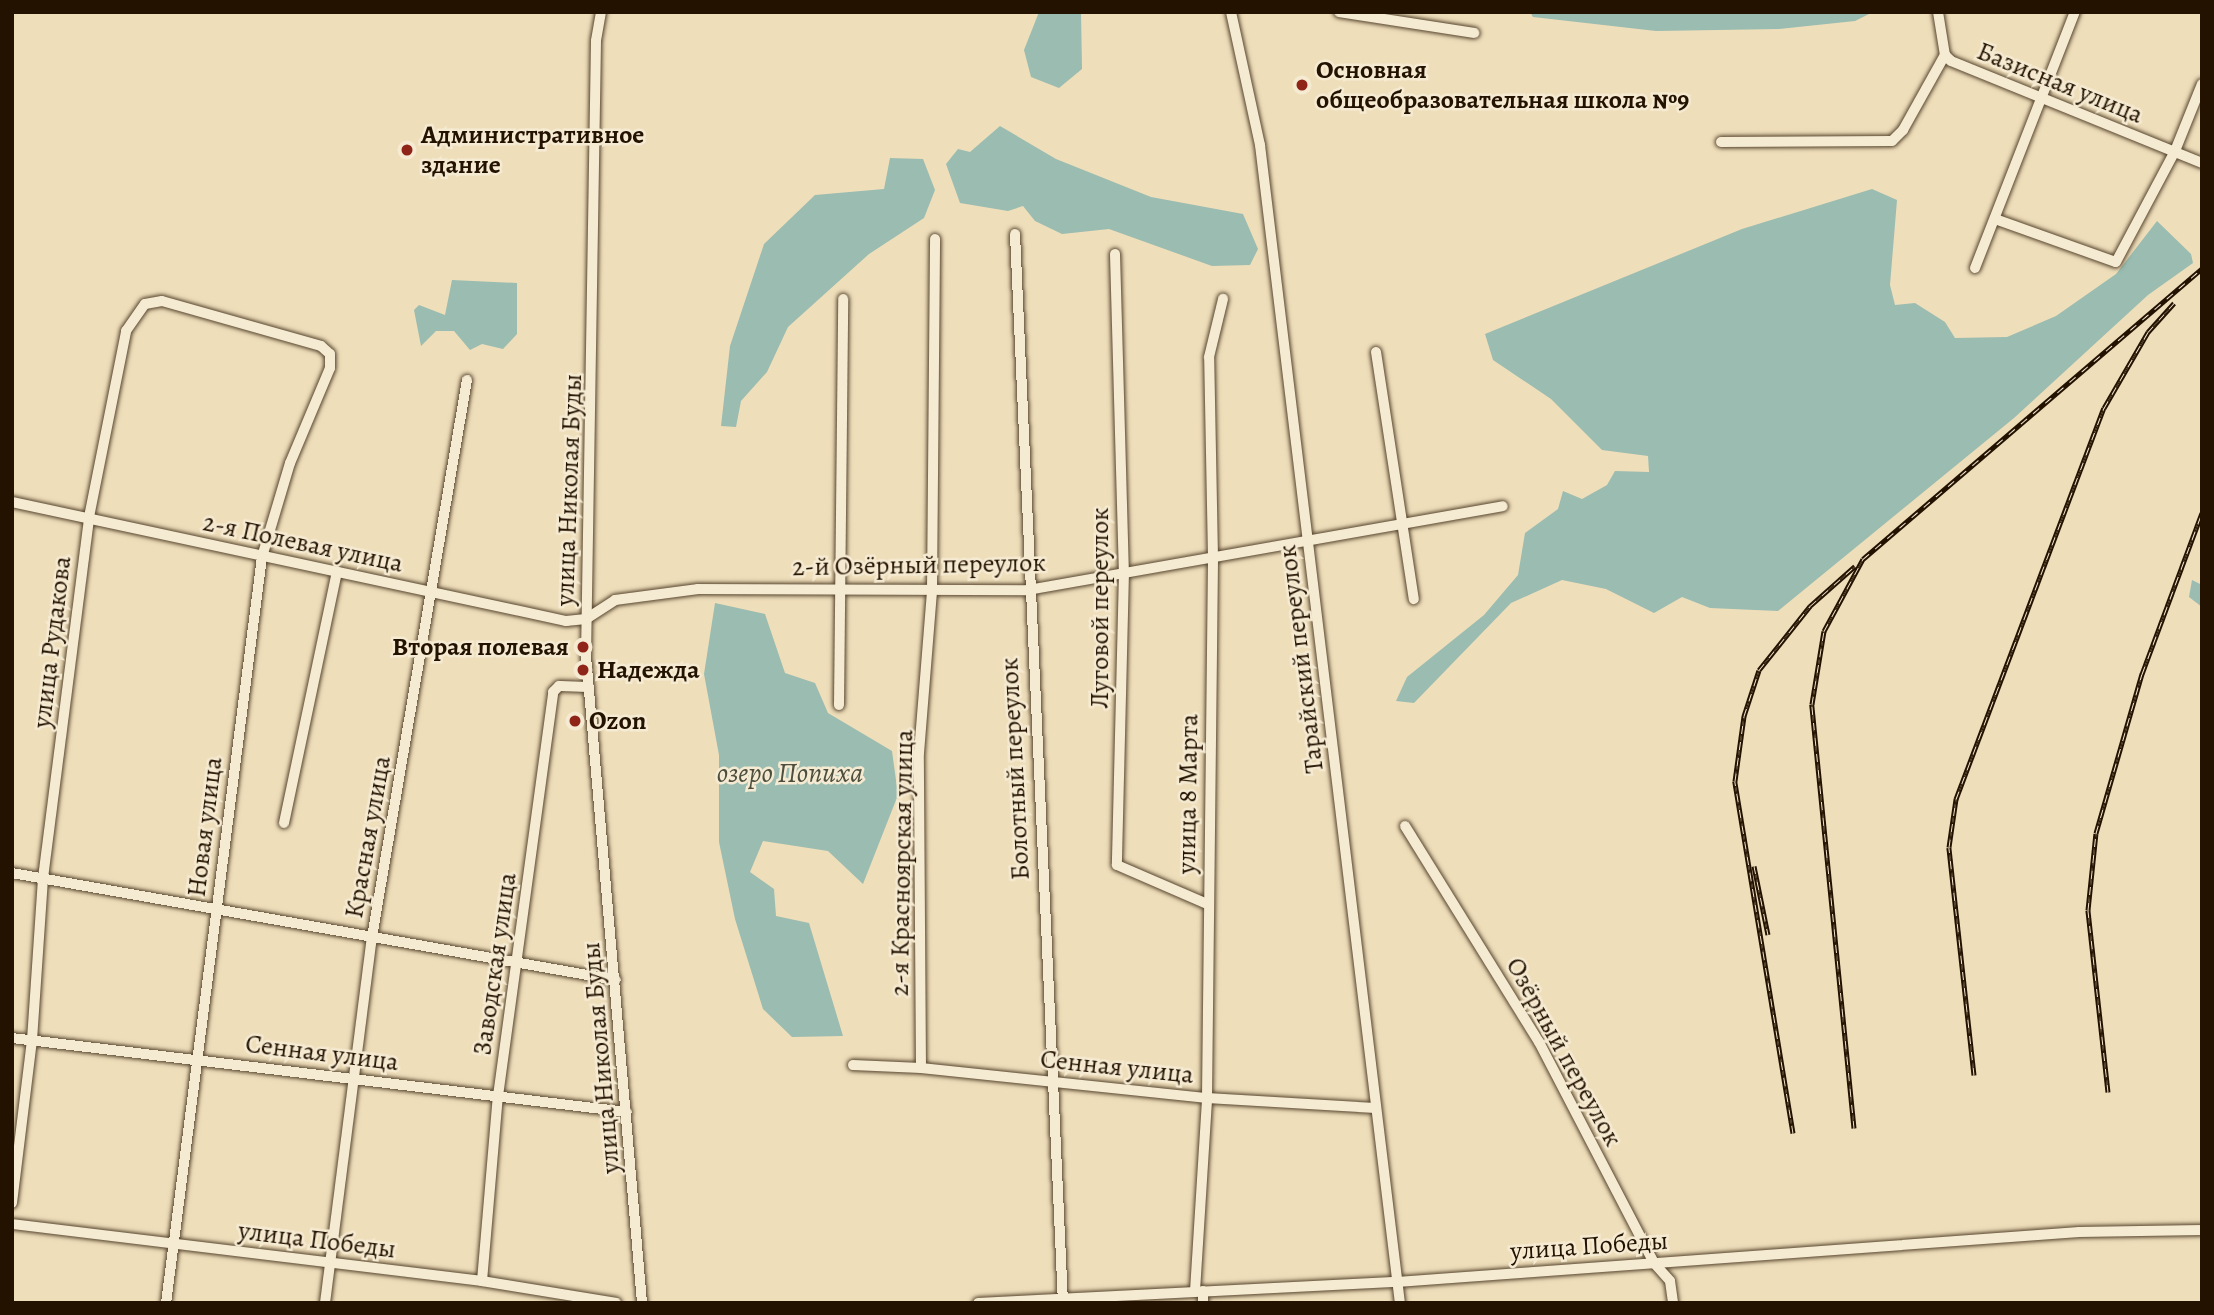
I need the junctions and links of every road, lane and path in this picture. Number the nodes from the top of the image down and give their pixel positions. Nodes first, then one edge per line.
1 (601, 12) edge
2 (1231, 12) edge
3 (1339, 12) edge
4 (1938, 12) edge
5 (2075, 12) edge
6 (1474, 33) dead end
7 (1945, 55) junction
8 (2202, 84) edge
9 (2042, 100) junction
10 (1721, 142) dead end
11 (2175, 151) junction
12 (2202, 163) edge
13 (1995, 219) junction
14 (1015, 234) dead end
15 (935, 239) dead end
16 (1115, 254) dead end
17 (1975, 268) dead end
18 (843, 299) dead end
19 (1223, 299) dead end
20 (1376, 352) dead end
21 (330, 368) joint
22 (467, 380) dead end
23 (12, 502) edge
24 (1503, 506) dead end
25 (89, 517) junction
26 (1401, 525) junction
27 (1308, 542) junction
28 (262, 557) junction
29 (1213, 557) junction
30 (337, 572) junction
31 (1124, 572) junction
32 (840, 587) junction
33 (932, 590) junction
34 (1028, 590) junction
35 (433, 593) junction
36 (1415, 599) dead end
37 (586, 618) junction
38 (589, 687) junction
39 (839, 705) dead end
40 (284, 823) dead end
41 (1405, 825) dead end
42 (12, 873) edge
43 (43, 878) junction
44 (1208, 904) junction
45 (216, 909) junction
46 (372, 937) junction
47 (517, 965) junction
48 (616, 980) junction
49 (12, 1038) edge
50 (32, 1040) junction
51 (197, 1060) junction
52 (853, 1065) dead end
53 (921, 1068) junction
54 (353, 1078) junction
55 (1052, 1082) junction
56 (498, 1096) junction
57 (1207, 1098) junction
58 (1376, 1108) junction
59 (627, 1112) junction
60 (12, 1203) edge
61 (12, 1224) edge
62 (2202, 1230) edge
63 (173, 1243) junction
64 (330, 1262) junction
65 (1654, 1263) junction
66 (482, 1281) junction
67 (1397, 1282) junction
68 (1199, 1291) junction
69 (1063, 1300) edge
70 (166, 1303) edge
71 (325, 1303) edge
72 (616, 1303) edge
73 (642, 1303) edge
74 (978, 1303) edge
75 (1203, 1303) edge
76 (1400, 1303) edge
77 (1673, 1303) edge

1 - 37 street, улица Николая Буды
2 - 27 street, Тарайский переулок
3 - 6 street
4 - 7 street, Базисная улица
5 - 9 street
7 - 9 street, Базисная улица
7 - 10 street
8 - 11 street
9 - 11 street, Базисная улица
9 - 13 street
11 - 12 street, Базисная улица
11 - 13 street
13 - 17 street
14 - 34 street, Болотный переулок
15 - 33 street, 2-я Красноярская улица
16 - 31 street, Луговой переулок
18 - 32 street
19 - 29 street, улица 8 Марта
20 - 26 street
21 - 25 street, улица Рудакова
21 - 28 street, Новая улица
22 - 35 street, Красная улица
23 - 25 street, 2-я Полевая улица
24 - 26 street, 2-й Озёрный переулок
25 - 28 street, 2-я Полевая улица
25 - 43 street, улица Рудакова
26 - 27 street, 2-й Озёрный переулок
26 - 36 street
27 - 29 street, 2-й Озёрный переулок
27 - 58 street, Тарайский переулок
28 - 30 street, 2-я Полевая улица
28 - 45 street, Новая улица
29 - 31 street, 2-й Озёрный переулок
29 - 44 street, улица 8 Марта
30 - 35 street, 2-я Полевая улица
30 - 40 street
31 - 34 street, 2-й Озёрный переулок
31 - 44 street, Луговой переулок
32 - 33 street, 2-й Озёрный переулок
32 - 37 street, 2-й Озёрный переулок
32 - 39 street
33 - 34 street, 2-й Озёрный переулок
33 - 53 street, 2-я Красноярская улица
34 - 55 street, Болотный переулок
35 - 37 street, 2-я Полевая улица
35 - 46 street, Красная улица
37 - 38 street, улица Николая Буды
38 - 47 street, Заводская улица
38 - 48 street, улица Николая Буды
41 - 65 street, Озёрный переулок
42 - 43 street
43 - 45 street
43 - 50 street, улица Рудакова
44 - 57 street, улица 8 Марта
45 - 46 street
45 - 51 street, Новая улица
46 - 47 street
46 - 54 street, Красная улица
47 - 48 street
47 - 56 street, Заводская улица
48 - 59 street, улица Николая Буды
49 - 50 street, Сенная улица
50 - 51 street, Сенная улица
50 - 60 street, улица Рудакова
51 - 54 street, Сенная улица
51 - 63 street, Новая улица
52 - 53 street, Сенная улица
53 - 55 street, Сенная улица
54 - 56 street, Сенная улица
54 - 64 street, Красная улица
55 - 57 street, Сенная улица
55 - 69 street, Болотный переулок
56 - 59 street, Сенная улица
56 - 66 street, Заводская улица
57 - 58 street, Сенная улица
57 - 68 street, улица 8 Марта
58 - 67 street, Тарайский переулок
59 - 73 street, улица Николая Буды
61 - 63 street, улица Победы
62 - 65 street, улица Победы
63 - 64 street, улица Победы
63 - 70 street, Новая улица
64 - 66 street, улица Победы
64 - 71 street, Красная улица
65 - 67 street, улица Победы
65 - 77 street, Озёрный переулок
66 - 72 street, улица Победы
67 - 68 street, улица Победы
67 - 76 street, Тарайский переулок
68 - 69 street, улица Победы
68 - 75 street, улица 8 Марта
69 - 74 street, улица Победы

